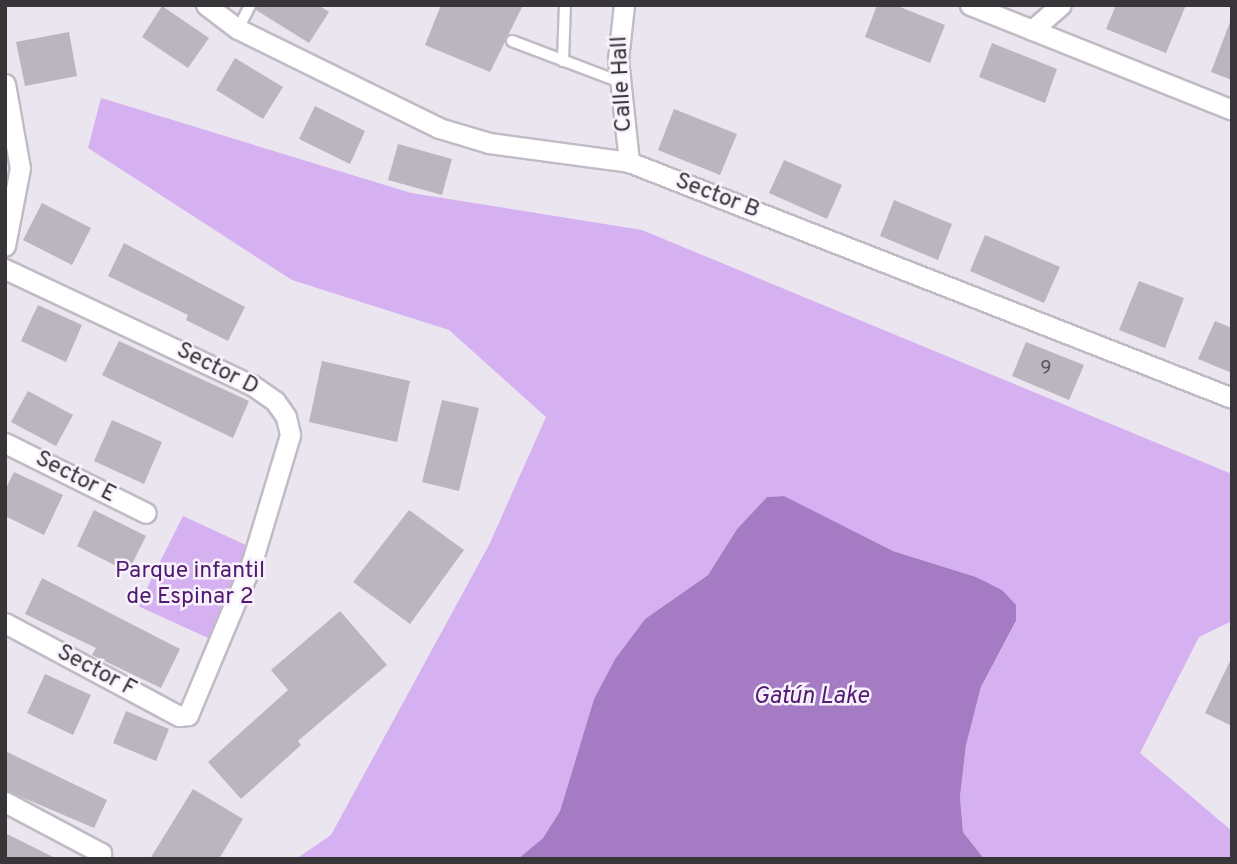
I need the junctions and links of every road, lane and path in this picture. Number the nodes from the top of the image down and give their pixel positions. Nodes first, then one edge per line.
1 (206, 5) edge
2 (250, 5) edge
3 (565, 5) edge
4 (624, 5) edge
5 (970, 5) edge
6 (1061, 5) edge
7 (238, 29) junction
8 (1032, 30) junction
9 (512, 41) dead end
10 (562, 61) junction
11 (620, 82) junction
12 (5, 83) edge
13 (1232, 110) edge
14 (629, 162) junction
15 (5, 246) edge
16 (5, 269) edge
17 (1232, 398) edge
18 (5, 443) edge
19 (146, 513) dead end
20 (5, 623) edge
21 (188, 715) joint
22 (5, 802) edge
23 (100, 856) edge

1 - 7 street, Sector B
2 - 7 lane
3 - 10 lane
4 - 11 street, Calle Hall
5 - 8 street
6 - 8 street
7 - 14 street, Sector B
8 - 13 street
9 - 10 lane
10 - 11 lane
11 - 14 street, Calle Hall
12 - 15 street
14 - 17 street, Sector B
16 - 21 street, Sector D
18 - 19 street, Sector E
20 - 21 street, Sector F
22 - 23 street

